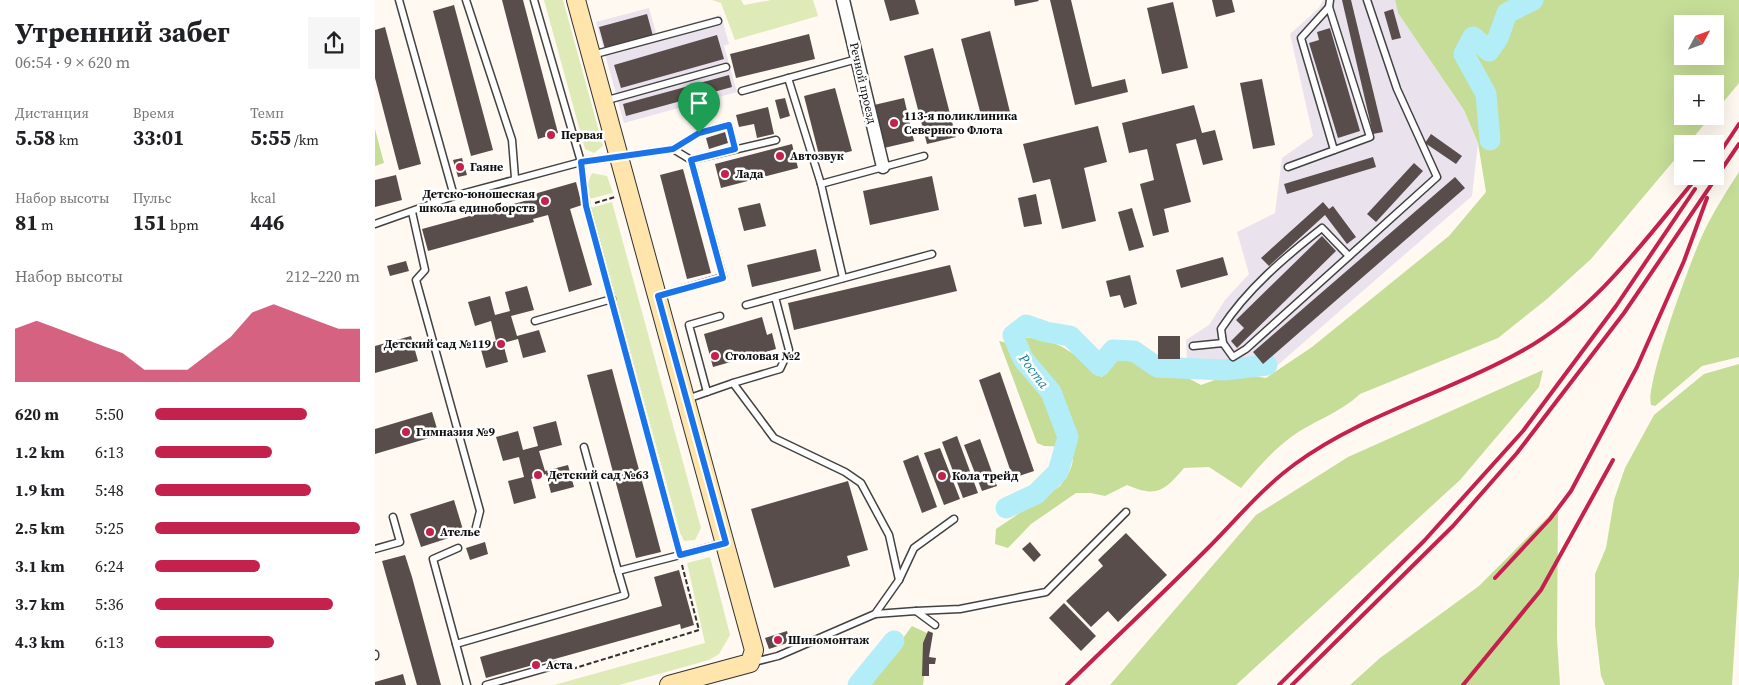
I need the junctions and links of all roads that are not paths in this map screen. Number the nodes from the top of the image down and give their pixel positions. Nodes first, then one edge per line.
1 (399, 0) edge
2 (466, 0) edge
3 (535, 0) edge
4 (576, 0) edge
5 (843, 0) edge
6 (1367, 0) edge
7 (1329, 3) edge
8 (719, 21) dead end
9 (591, 55) junction
10 (857, 59) junction
11 (726, 67) dead end
12 (788, 78) junction
13 (742, 91) dead end
14 (604, 101) junction
15 (776, 140) dead end
16 (673, 149) junction
17 (735, 149) junction
18 (1334, 150) junction
19 (619, 156) junction
20 (924, 156) dead end
21 (691, 160) junction
22 (581, 162) junction
23 (883, 167) junction
24 (1288, 167) dead end
25 (515, 178) junction
26 (821, 184) junction
27 (453, 196) junction
28 (412, 212) junction
29 (375, 224) edge
30 (932, 254) dead end
31 (1349, 256) junction
32 (843, 278) junction
33 (658, 296) junction
34 (775, 297) junction
35 (612, 299) junction
36 (746, 305) dead end
37 (720, 316) dead end
38 (535, 321) dead end
39 (1223, 343) junction
40 (1193, 346) dead end
41 (733, 383) junction
42 (707, 392) junction
43 (687, 399) junction
44 (584, 447) dead end
45 (1127, 512) dead end
46 (393, 517) dead end
47 (954, 519) dead end
48 (475, 531) dead end
49 (726, 543) junction
50 (459, 548) dead end
51 (375, 549) edge
52 (680, 555) junction
53 (618, 571) junction
54 (899, 580) junction
55 (916, 611) junction
56 (875, 614) junction
57 (935, 625) dead end
58 (456, 644) junction
59 (750, 663) junction
60 (556, 665) road end
61 (675, 684) edge
62 (467, 685) edge
63 (486, 685) edge

1 - 27 lane
2 - 25 lane
3 - 22 lane
4 - 9 street
5 - 10 street, Речной проезд
6 - 31 lane
7 - 18 lane
7 - 18 lane
8 - 9 lane
9 - 14 street
10 - 12 lane
10 - 23 street, Речной проезд
11 - 14 lane
12 - 13 lane
12 - 26 lane
14 - 19 street
15 - 17 lane
16 - 17 lane
16 - 19 lane
16 - 21 lane
17 - 21 lane
18 - 24 lane
19 - 22 lane
19 - 33 street
20 - 23 lane
21 - 33 lane
22 - 25 lane
22 - 35 lane
23 - 26 lane
25 - 27 lane
26 - 32 lane
27 - 28 lane
28 - 29 lane
28 - 48 lane
30 - 32 lane
31 - 39 lane
31 - 39 lane
32 - 34 lane
33 - 43 street
34 - 36 lane
34 - 41 lane
35 - 38 lane
35 - 52 lane
37 - 42 lane
39 - 40 lane
41 - 42 lane
41 - 54 lane
42 - 43 lane
43 - 49 street
44 - 53 lane
45 - 55 lane
46 - 51 lane
47 - 54 lane
49 - 52 lane
49 - 59 street
50 - 58 lane
52 - 53 lane
53 - 58 lane
54 - 56 lane
55 - 56 lane
55 - 57 lane
56 - 59 lane
58 - 62 lane
59 - 61 street
60 - 63 lane

